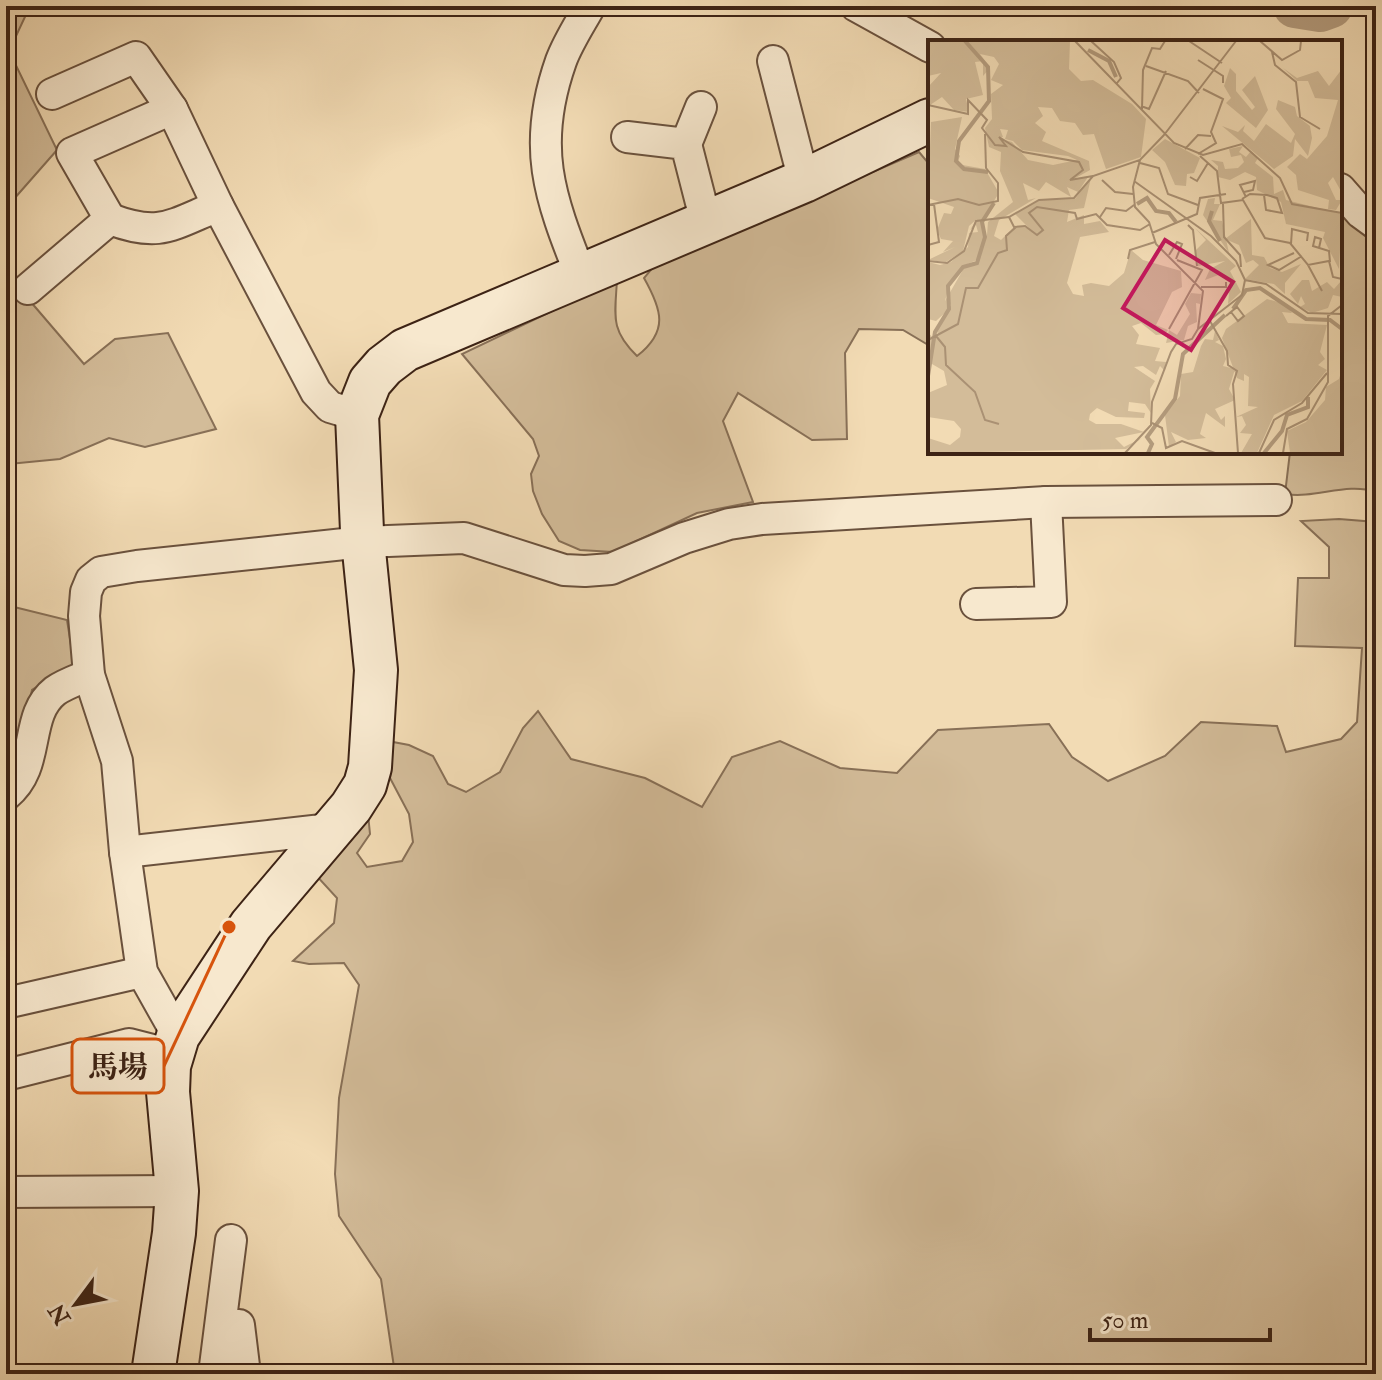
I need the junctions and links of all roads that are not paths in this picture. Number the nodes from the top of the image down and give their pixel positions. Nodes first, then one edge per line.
1 (590, 6) edge
2 (856, 6) edge
3 (928, 46) edge
4 (773, 61) dead end
5 (52, 94) dead end
6 (701, 107) dead end
7 (172, 109) junction
8 (928, 121) edge
9 (627, 137) dead end
10 (686, 144) junction
11 (804, 181) junction
12 (1342, 191) edge
13 (218, 206) junction
14 (110, 219) junction
15 (706, 222) junction
16 (1376, 224) edge
17 (581, 276) junction
18 (28, 289) dead end
19 (357, 415) junction
20 (1276, 500) dead end
21 (1046, 502) junction
22 (363, 542) junction
23 (976, 604) dead end
24 (89, 675) junction
25 (6, 795) edge
26 (331, 829) junction
27 (125, 852) junction
28 (142, 972) junction
29 (6, 1003) edge
30 (175, 1046) junction
31 (6, 1075) edge
32 (177, 1191) junction
33 (6, 1192) edge
34 (231, 1240) dead end
35 (239, 1325) dead end
36 (153, 1374) edge
37 (214, 1374) edge
38 (245, 1374) edge

1 - 17 street
2 - 3 street
4 - 11 street
5 - 7 street
6 - 10 street
7 - 13 street
7 - 14 street
8 - 11 street
9 - 10 street
10 - 15 street
11 - 15 street
12 - 16 street
13 - 14 street
13 - 19 street
14 - 18 street
15 - 17 street
17 - 19 street
19 - 22 street
20 - 21 street
21 - 22 street
21 - 23 street
22 - 24 street
22 - 26 street
24 - 25 street
24 - 27 street
26 - 27 street
26 - 30 street
27 - 28 street
28 - 29 street
28 - 30 street
30 - 31 street
30 - 32 street
32 - 33 street
32 - 36 street
34 - 37 street
35 - 38 street

